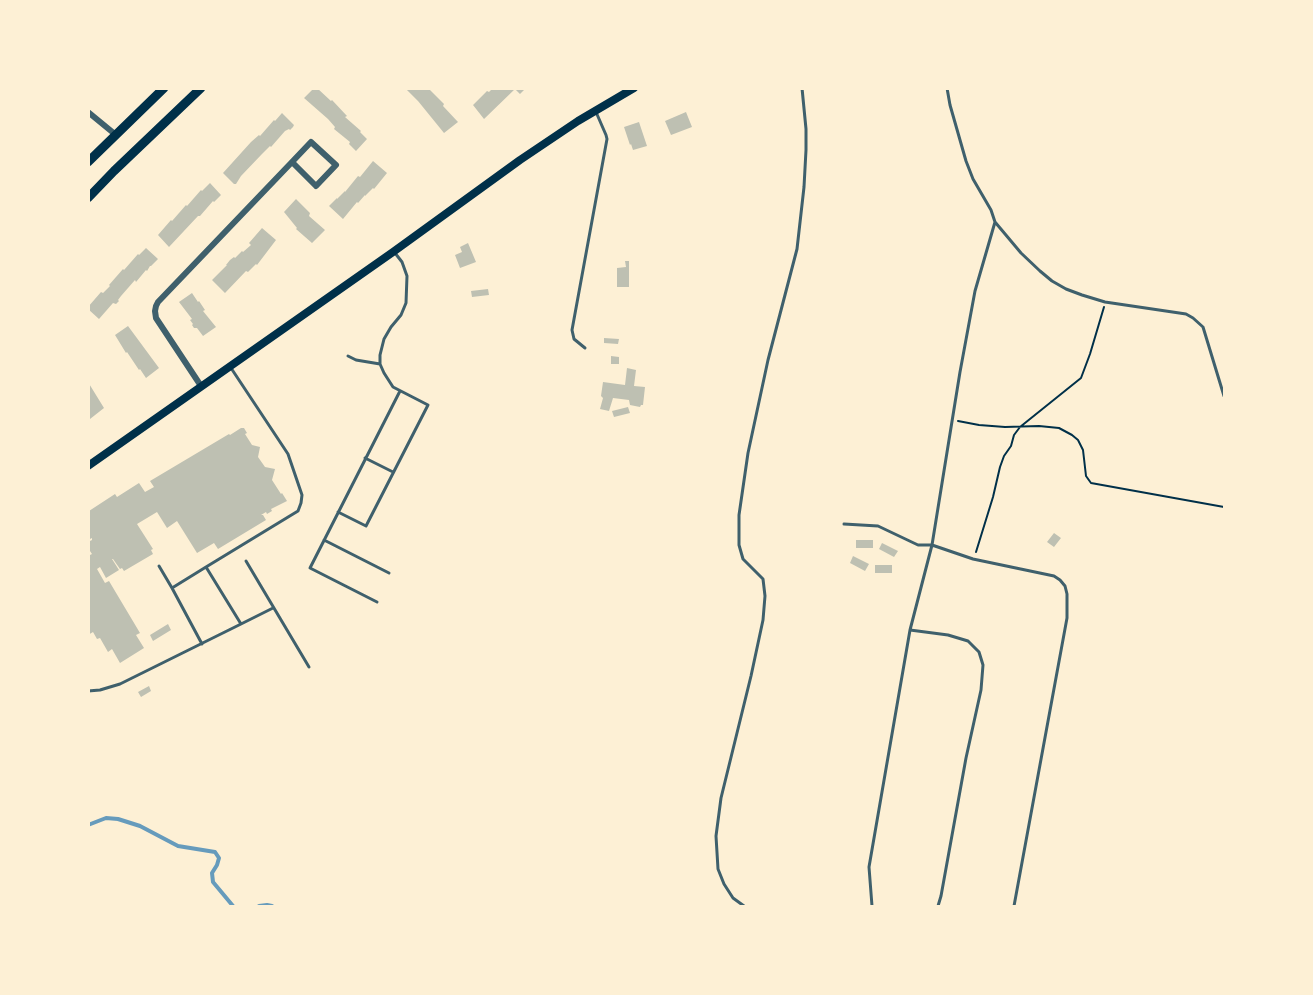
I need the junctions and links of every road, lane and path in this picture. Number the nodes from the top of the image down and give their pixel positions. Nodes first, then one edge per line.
1 (164, 88) edge
2 (201, 88) edge
3 (634, 88) edge
4 (802, 88) edge
5 (947, 88) edge
6 (595, 110) junction
7 (88, 112) edge
8 (116, 135) junction
9 (88, 162) edge
10 (292, 162) junction
11 (88, 198) edge
12 (995, 222) junction
13 (393, 252) junction
14 (1105, 302) junction
15 (585, 348) dead end
16 (348, 356) dead end
17 (380, 364) junction
18 (230, 367) junction
19 (201, 386) junction
20 (400, 391) junction
21 (1224, 396) edge
22 (953, 420) junction
23 (1020, 427) junction
24 (365, 459) junction
25 (88, 465) edge
26 (393, 472) junction
27 (1224, 507) edge
28 (338, 512) junction
29 (844, 524) dead end
30 (324, 540) junction
31 (932, 545) junction
32 (973, 559) junction
33 (246, 561) dead end
34 (159, 566) dead end
35 (206, 567) junction
36 (389, 573) dead end
37 (172, 588) junction
38 (377, 602) dead end
39 (273, 608) junction
40 (241, 624) junction
41 (910, 630) junction
42 (202, 644) junction
43 (309, 667) dead end
44 (88, 691) edge
45 (744, 906) edge
46 (872, 906) edge
47 (938, 906) edge
48 (1014, 906) edge

1 - 8 main road
2 - 11 main road
3 - 6 main road
4 - 45 lane
5 - 12 lane
6 - 13 main road
6 - 15 lane
7 - 8 street
8 - 9 main road
10 - 10 street
10 - 19 street
12 - 14 lane
12 - 22 lane
13 - 17 lane
13 - 18 main road
14 - 21 lane
14 - 23 path
16 - 17 lane
17 - 20 lane
18 - 19 main road
18 - 35 lane
19 - 25 main road
20 - 24 lane
20 - 26 lane
22 - 23 path
22 - 31 lane
23 - 27 path
23 - 32 path
24 - 26 lane
24 - 28 lane
26 - 28 lane
28 - 30 lane
29 - 31 lane
30 - 36 lane
30 - 38 lane
31 - 32 lane
31 - 41 lane
32 - 48 lane
33 - 39 lane
34 - 37 lane
35 - 37 lane
35 - 40 lane
37 - 42 lane
39 - 40 lane
39 - 43 lane
40 - 42 lane
41 - 46 lane
41 - 47 lane
42 - 44 lane

